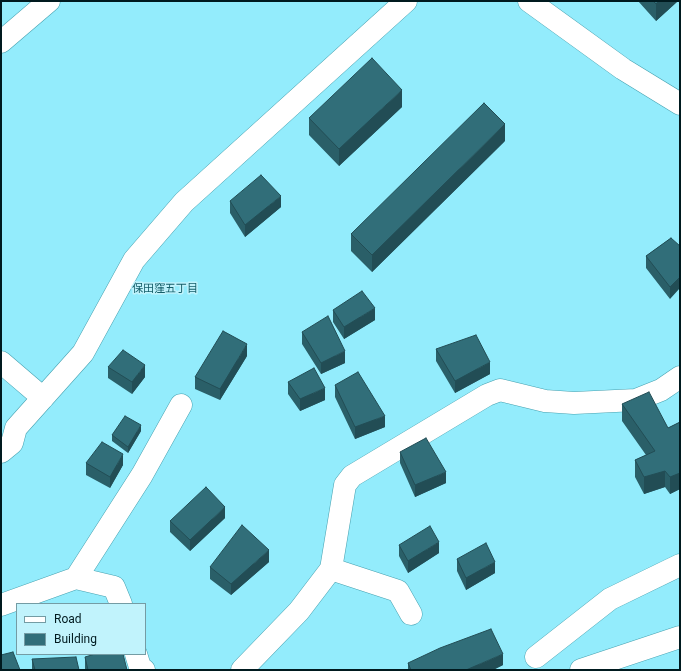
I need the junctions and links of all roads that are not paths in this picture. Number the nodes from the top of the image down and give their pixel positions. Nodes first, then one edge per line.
1 (49, 1) edge
2 (406, 1) edge
3 (529, 1) edge
4 (1, 42) edge
5 (680, 104) edge
6 (1, 362) edge
7 (680, 377) edge
8 (43, 398) junction
9 (181, 405) dead end
10 (1, 452) edge
11 (680, 565) edge
12 (331, 569) junction
13 (76, 578) junction
14 (121, 603) edge
15 (1, 605) edge
16 (411, 614) dead end
17 (680, 637) edge
18 (136, 655) edge
19 (536, 657) dead end
20 (144, 670) edge
21 (242, 670) edge
22 (582, 670) edge

1 - 4 street
2 - 8 street
3 - 5 street
6 - 8 street
7 - 12 street
8 - 10 street
9 - 13 street
11 - 19 street
12 - 16 street
12 - 21 street
13 - 14 street
13 - 15 street
17 - 22 street
18 - 20 street

